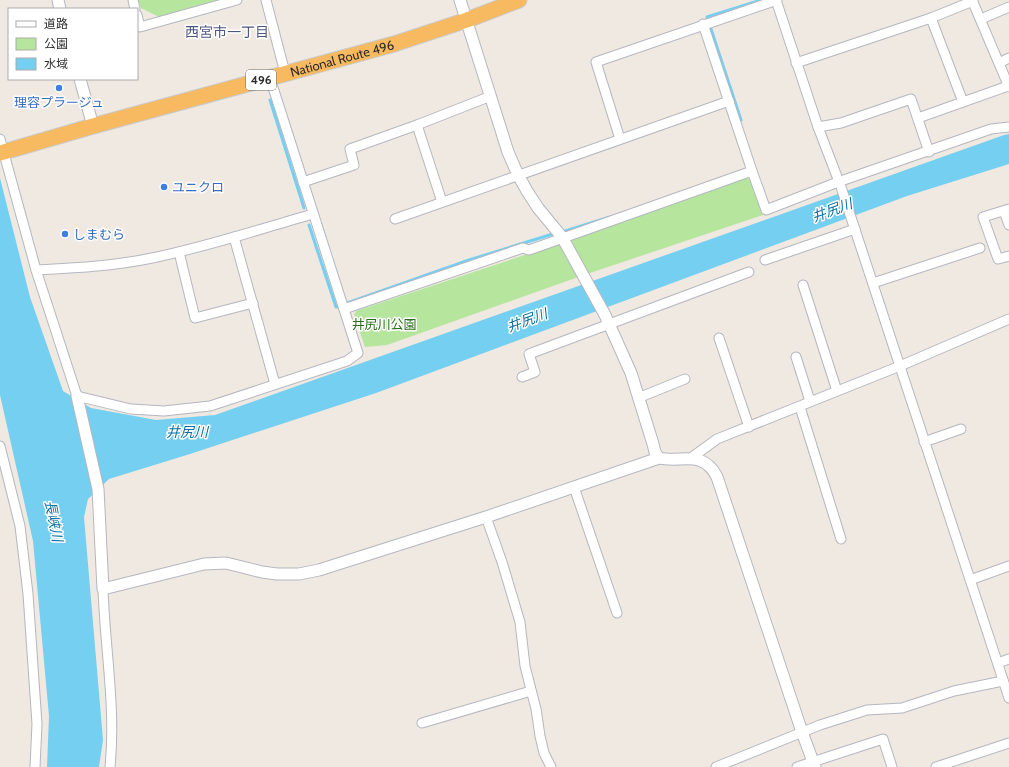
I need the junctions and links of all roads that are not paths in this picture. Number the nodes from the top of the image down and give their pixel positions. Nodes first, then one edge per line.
1 (237, 0) edge
2 (266, 0) edge
3 (460, 0) edge
4 (519, 0) edge
5 (776, 0) edge
6 (972, 0) edge
7 (1009, 7) edge
8 (930, 18) junction
9 (138, 19) edge
10 (981, 19) junction
11 (466, 20) junction
12 (703, 24) junction
13 (1009, 58) edge
14 (1000, 63) junction
15 (796, 64) junction
16 (285, 73) junction
17 (270, 78) junction
18 (80, 80) edge
19 (1009, 86) edge
20 (491, 96) junction
21 (729, 101) junction
22 (963, 102) junction
23 (918, 118) junction
24 (417, 125) junction
25 (93, 126) junction
26 (818, 127) junction
27 (1009, 127) edge
28 (620, 139) junction
29 (1, 148) edge
30 (929, 152) junction
31 (752, 171) junction
32 (518, 175) junction
33 (303, 182) junction
34 (840, 185) junction
35 (442, 202) junction
36 (1007, 210) edge
37 (313, 214) junction
38 (395, 219) dead end
39 (1009, 225) edge
40 (854, 227) junction
41 (234, 236) junction
42 (562, 237) junction
43 (980, 248) dead end
44 (179, 252) junction
45 (1009, 256) edge
46 (765, 260) dead end
47 (36, 270) junction
48 (749, 272) dead end
49 (873, 283) junction
50 (803, 285) dead end
51 (253, 303) junction
52 (344, 309) junction
53 (1009, 319) edge
54 (607, 320) junction
55 (719, 338) dead end
56 (796, 357) dead end
57 (900, 366) junction
58 (522, 377) dead end
59 (685, 379) dead end
60 (275, 384) junction
61 (836, 390) junction
62 (77, 396) junction
63 (638, 398) junction
64 (810, 401) junction
65 (800, 407) junction
66 (749, 426) junction
67 (961, 429) dead end
68 (924, 442) junction
69 (0, 446) edge
70 (659, 458) junction
71 (691, 458) junction
72 (574, 487) junction
73 (486, 517) junction
74 (841, 539) dead end
75 (1009, 566) edge
76 (970, 580) junction
77 (103, 589) junction
78 (617, 613) dead end
79 (1009, 659) edge
80 (998, 663) junction
81 (1003, 681) junction
82 (531, 691) junction
83 (1009, 698) edge
84 (422, 722) dead end
85 (802, 732) junction
86 (1009, 743) edge
87 (814, 764) edge
88 (728, 765) edge
89 (35, 767) edge
90 (110, 767) edge
91 (551, 767) edge
92 (716, 767) edge
93 (797, 767) edge
94 (892, 767) edge
95 (936, 767) edge

1 - 9 street
2 - 16 street
3 - 11 street
4 - 11 highway, National Route 496 / 496
5 - 12 street
5 - 15 street
6 - 8 street
6 - 10 street
7 - 10 street
8 - 15 street
8 - 22 street
10 - 14 street
11 - 16 highway, National Route 496 / 496
11 - 20 street
12 - 21 street
12 - 28 street
13 - 14 street
14 - 19 street
15 - 26 street
16 - 17 highway, National Route 496 / 496
17 - 25 highway, National Route 496 / 496
17 - 33 street
18 - 25 street
19 - 22 street
20 - 24 street
20 - 32 street
21 - 28 street
21 - 31 street
22 - 23 street
23 - 26 street
23 - 30 street
24 - 33 street
24 - 35 street
25 - 29 highway, National Route 496 / 496
26 - 34 street
27 - 30 street
28 - 32 street
29 - 47 street
30 - 34 street
31 - 34 street
31 - 42 street
32 - 35 street
32 - 42 street
33 - 37 street
34 - 40 street
35 - 38 street
36 - 39 street
36 - 45 street
37 - 41 street
37 - 52 street
40 - 46 street
40 - 49 street
41 - 44 street
41 - 51 street
42 - 52 street
42 - 54 street
43 - 49 street
44 - 47 street
44 - 51 street
47 - 62 street
48 - 54 street
49 - 57 street
50 - 61 street
51 - 60 street
52 - 60 street
53 - 57 street
54 - 58 street
54 - 63 street
55 - 66 street
56 - 64 street
57 - 61 street
57 - 68 street
59 - 63 street
60 - 62 street
61 - 64 street
62 - 77 street
63 - 70 street
64 - 65 street
65 - 66 street
65 - 74 street
66 - 71 street
67 - 68 street
68 - 76 street
69 - 89 street
70 - 71 street
70 - 72 street
71 - 85 street
72 - 73 street
72 - 78 street
73 - 77 street
73 - 82 street
75 - 76 street
76 - 80 street
77 - 90 street
79 - 80 street
80 - 81 street
81 - 83 street
81 - 85 street
82 - 84 street
82 - 91 street
85 - 87 street
85 - 88 street
86 - 95 street
87 - 93 street
87 - 94 street
88 - 92 street

